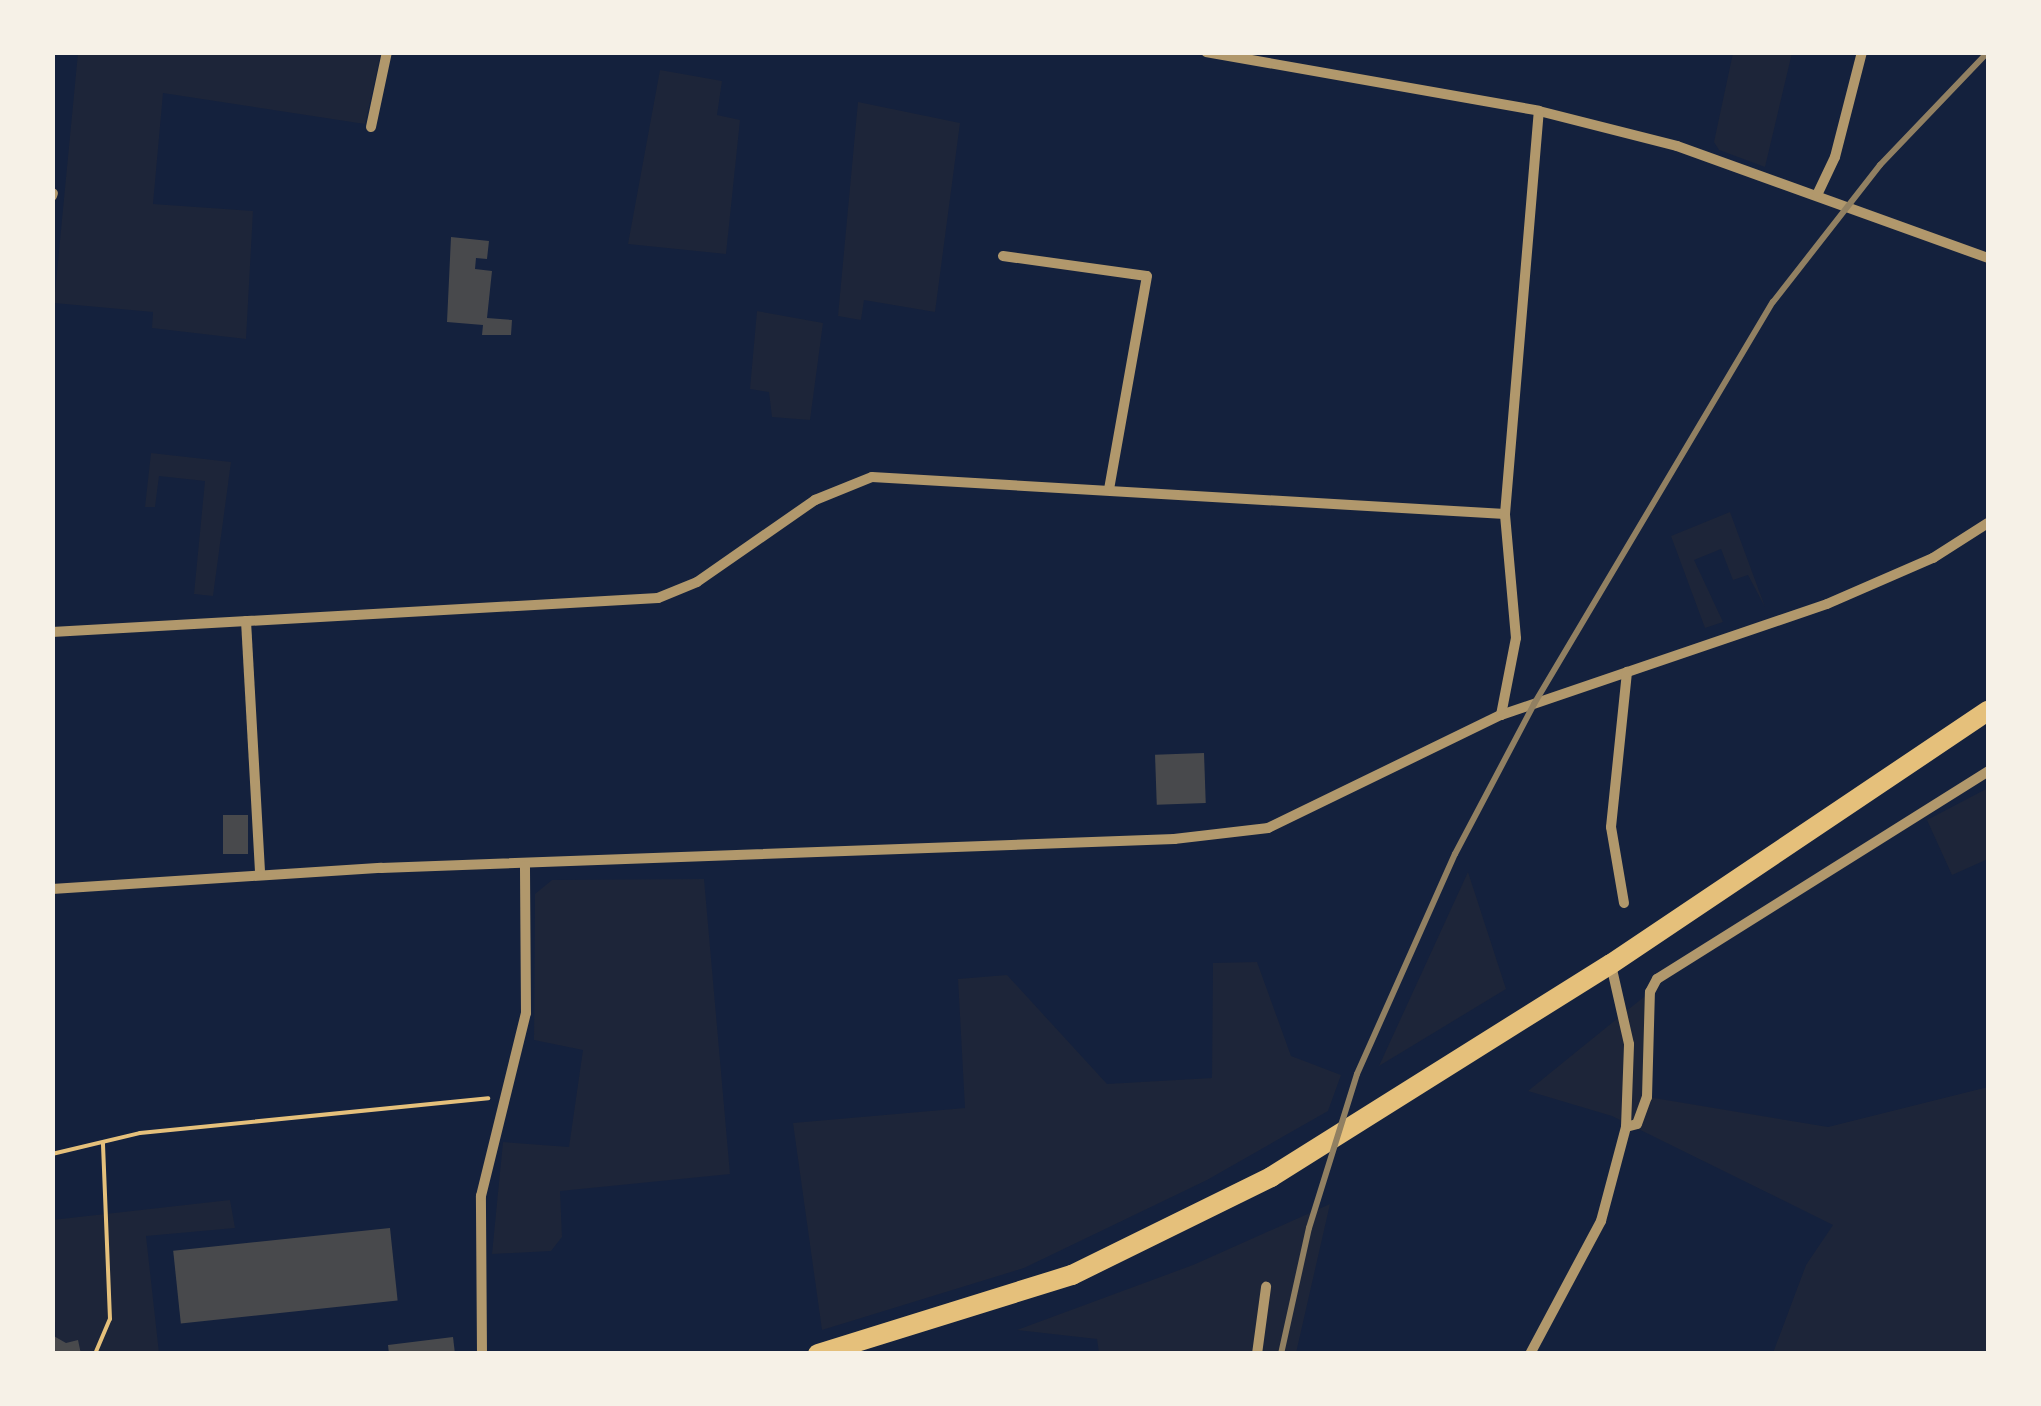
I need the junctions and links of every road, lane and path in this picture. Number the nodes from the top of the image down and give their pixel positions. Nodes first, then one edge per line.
1 (388, 52) edge
2 (1206, 52) edge
3 (1862, 52) edge
4 (1540, 111) junction
5 (371, 127) dead end
6 (1817, 195) junction
7 (1003, 256) dead end
8 (1988, 258) edge
9 (1109, 490) junction
10 (1505, 514) junction
11 (1988, 523) edge
12 (246, 621) junction
13 (52, 632) edge
14 (1627, 672) junction
15 (1988, 711) edge
16 (1501, 715) junction
17 (1988, 771) edge
18 (525, 866) junction
19 (260, 875) junction
20 (52, 889) edge
21 (1624, 904) dead end
22 (1611, 964) junction
23 (502, 1102) junction
24 (1626, 1127) junction
25 (103, 1143) junction
26 (52, 1154) edge
27 (1266, 1287) dead end
28 (95, 1354) edge
29 (482, 1354) edge
30 (818, 1354) edge
31 (1257, 1354) edge
32 (1530, 1354) edge

1 - 5 street
2 - 4 street
3 - 6 street
4 - 6 street
4 - 10 street
6 - 8 street
7 - 9 street
9 - 10 street
9 - 12 street
10 - 16 street
11 - 14 street
12 - 13 street
12 - 19 street
14 - 16 street
14 - 21 street
15 - 22 main road
16 - 18 street
17 - 24 street
18 - 19 street
18 - 23 street
19 - 20 street
22 - 24 street
22 - 30 main road
23 - 25 path
23 - 29 street
24 - 32 street
25 - 26 path
25 - 28 path
27 - 31 street

